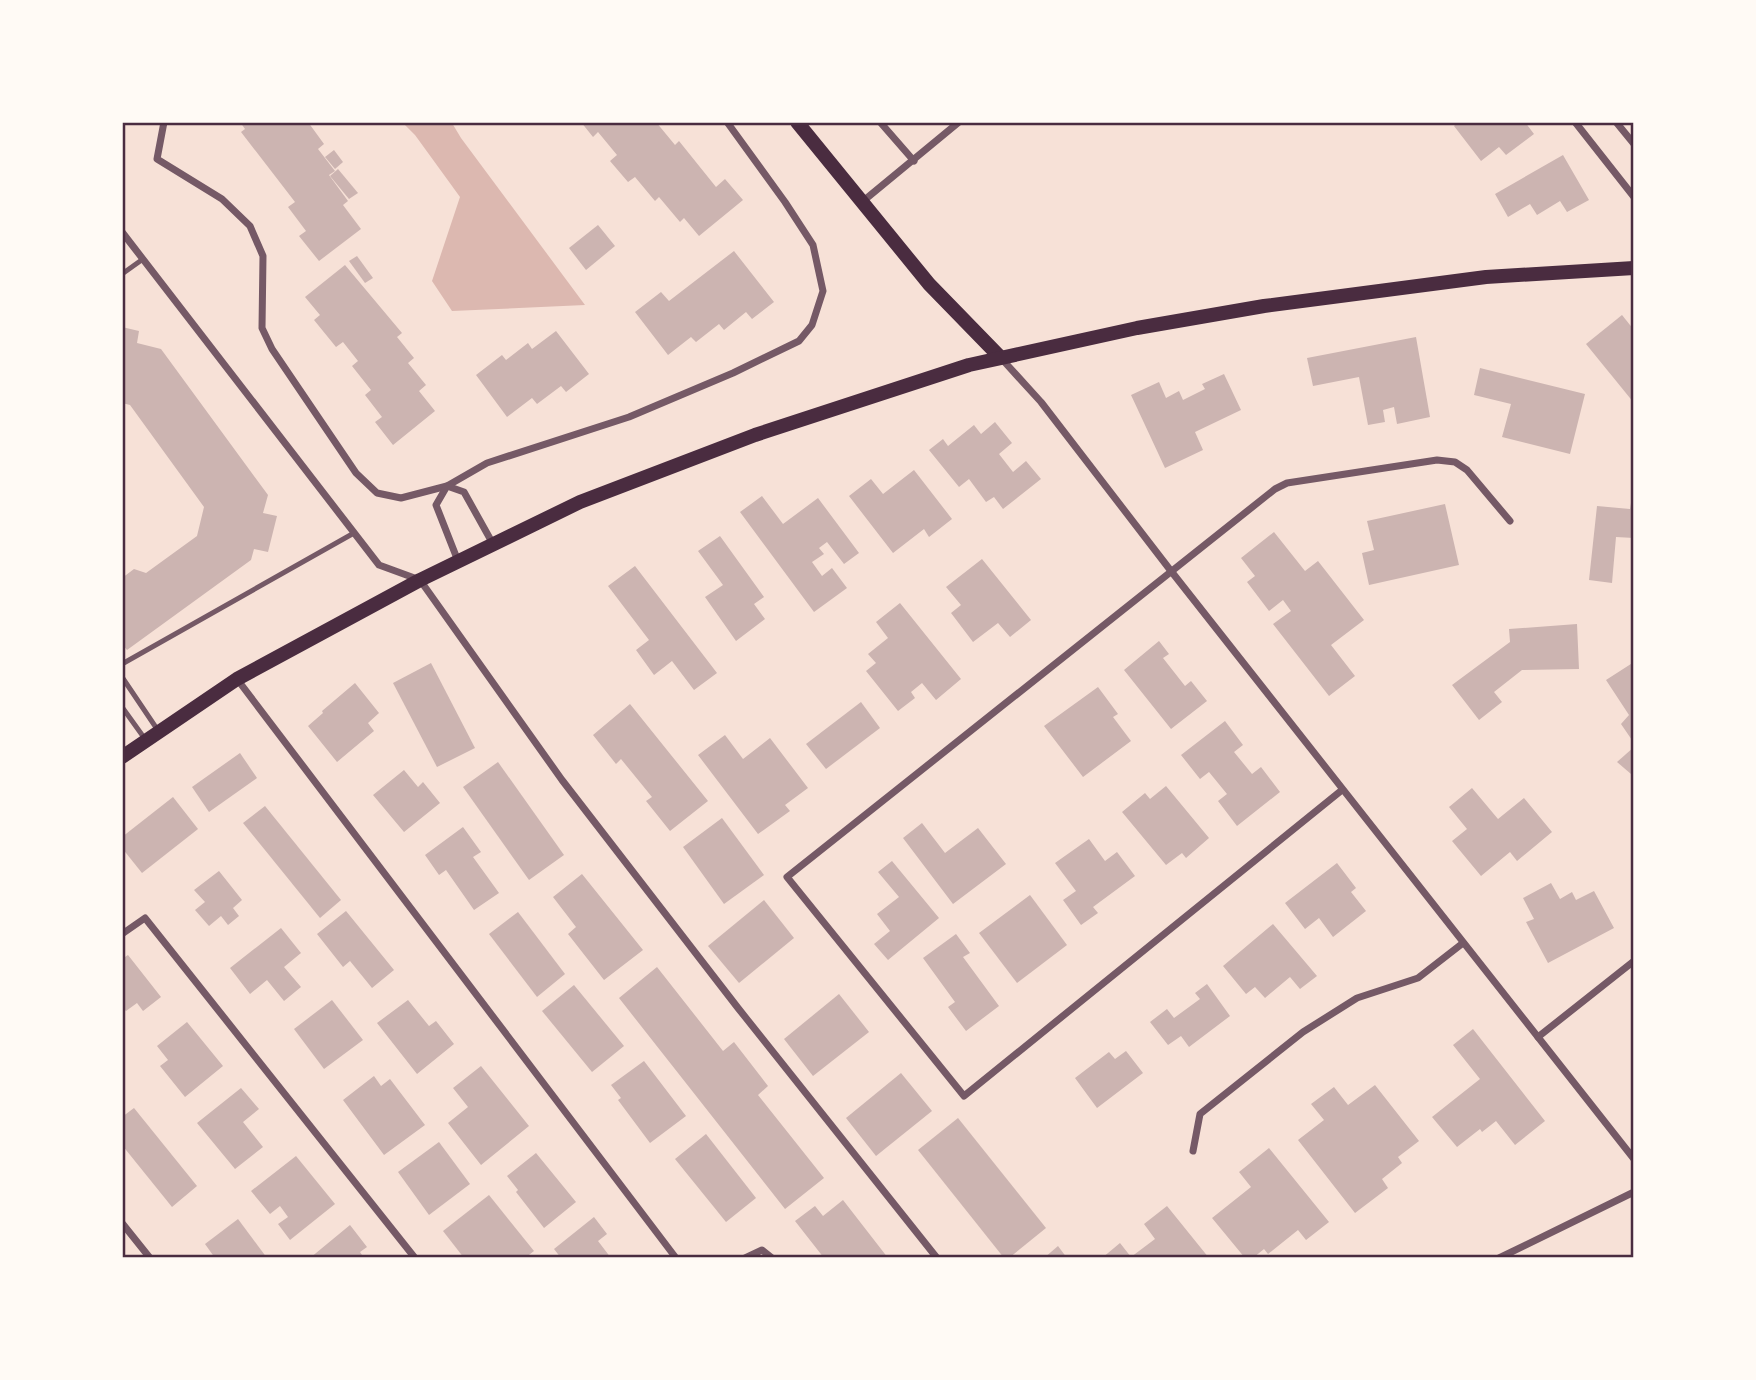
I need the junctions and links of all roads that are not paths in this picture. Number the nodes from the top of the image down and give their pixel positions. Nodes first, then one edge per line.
1 (164, 122) edge
2 (727, 122) edge
3 (797, 122) edge
4 (880, 122) edge
5 (959, 122) edge
6 (1575, 122) edge
7 (1616, 122) edge
8 (1633, 144) edge
9 (914, 161) junction
10 (1633, 197) edge
11 (861, 202) junction
12 (122, 232) edge
13 (143, 259) junction
14 (1633, 268) edge
15 (122, 274) edge
16 (1000, 357) junction
17 (447, 486) junction
18 (1510, 521) dead end
19 (354, 533) junction
20 (494, 544) junction
21 (458, 561) junction
22 (1171, 571) junction
23 (420, 579) junction
24 (122, 664) edge
25 (122, 677) edge
26 (237, 679) junction
27 (122, 707) edge
28 (159, 732) junction
29 (146, 741) junction
30 (122, 757) edge
31 (1342, 790) junction
32 (122, 934) edge
33 (1463, 943) junction
34 (1633, 961) edge
35 (1538, 1037) junction
36 (1193, 1151) dead end
37 (1633, 1159) edge
38 (1633, 1192) edge
39 (122, 1223) edge
40 (150, 1258) edge
41 (415, 1258) edge
42 (676, 1258) edge
43 (746, 1258) edge
44 (772, 1258) edge
45 (937, 1258) edge
46 (1499, 1258) edge

1 - 17 street
2 - 17 street
3 - 11 main road
4 - 9 street
5 - 9 street
6 - 10 street
7 - 8 street
9 - 11 street
11 - 16 main road
12 - 13 street
13 - 15 lane
13 - 19 street
14 - 16 main road
16 - 20 main road
16 - 22 street
17 - 20 street
17 - 21 street
18 - 22 street
19 - 23 street
19 - 24 lane
20 - 21 main road
21 - 23 main road
22 - 31 street
22 - 31 street
23 - 26 main road
23 - 45 street
25 - 28 lane
26 - 28 main road
26 - 42 street
27 - 29 lane
28 - 29 main road
29 - 30 main road
31 - 33 street
32 - 41 street
33 - 35 street
33 - 36 street
34 - 35 street
35 - 37 street
38 - 46 street
39 - 40 street
43 - 44 street

